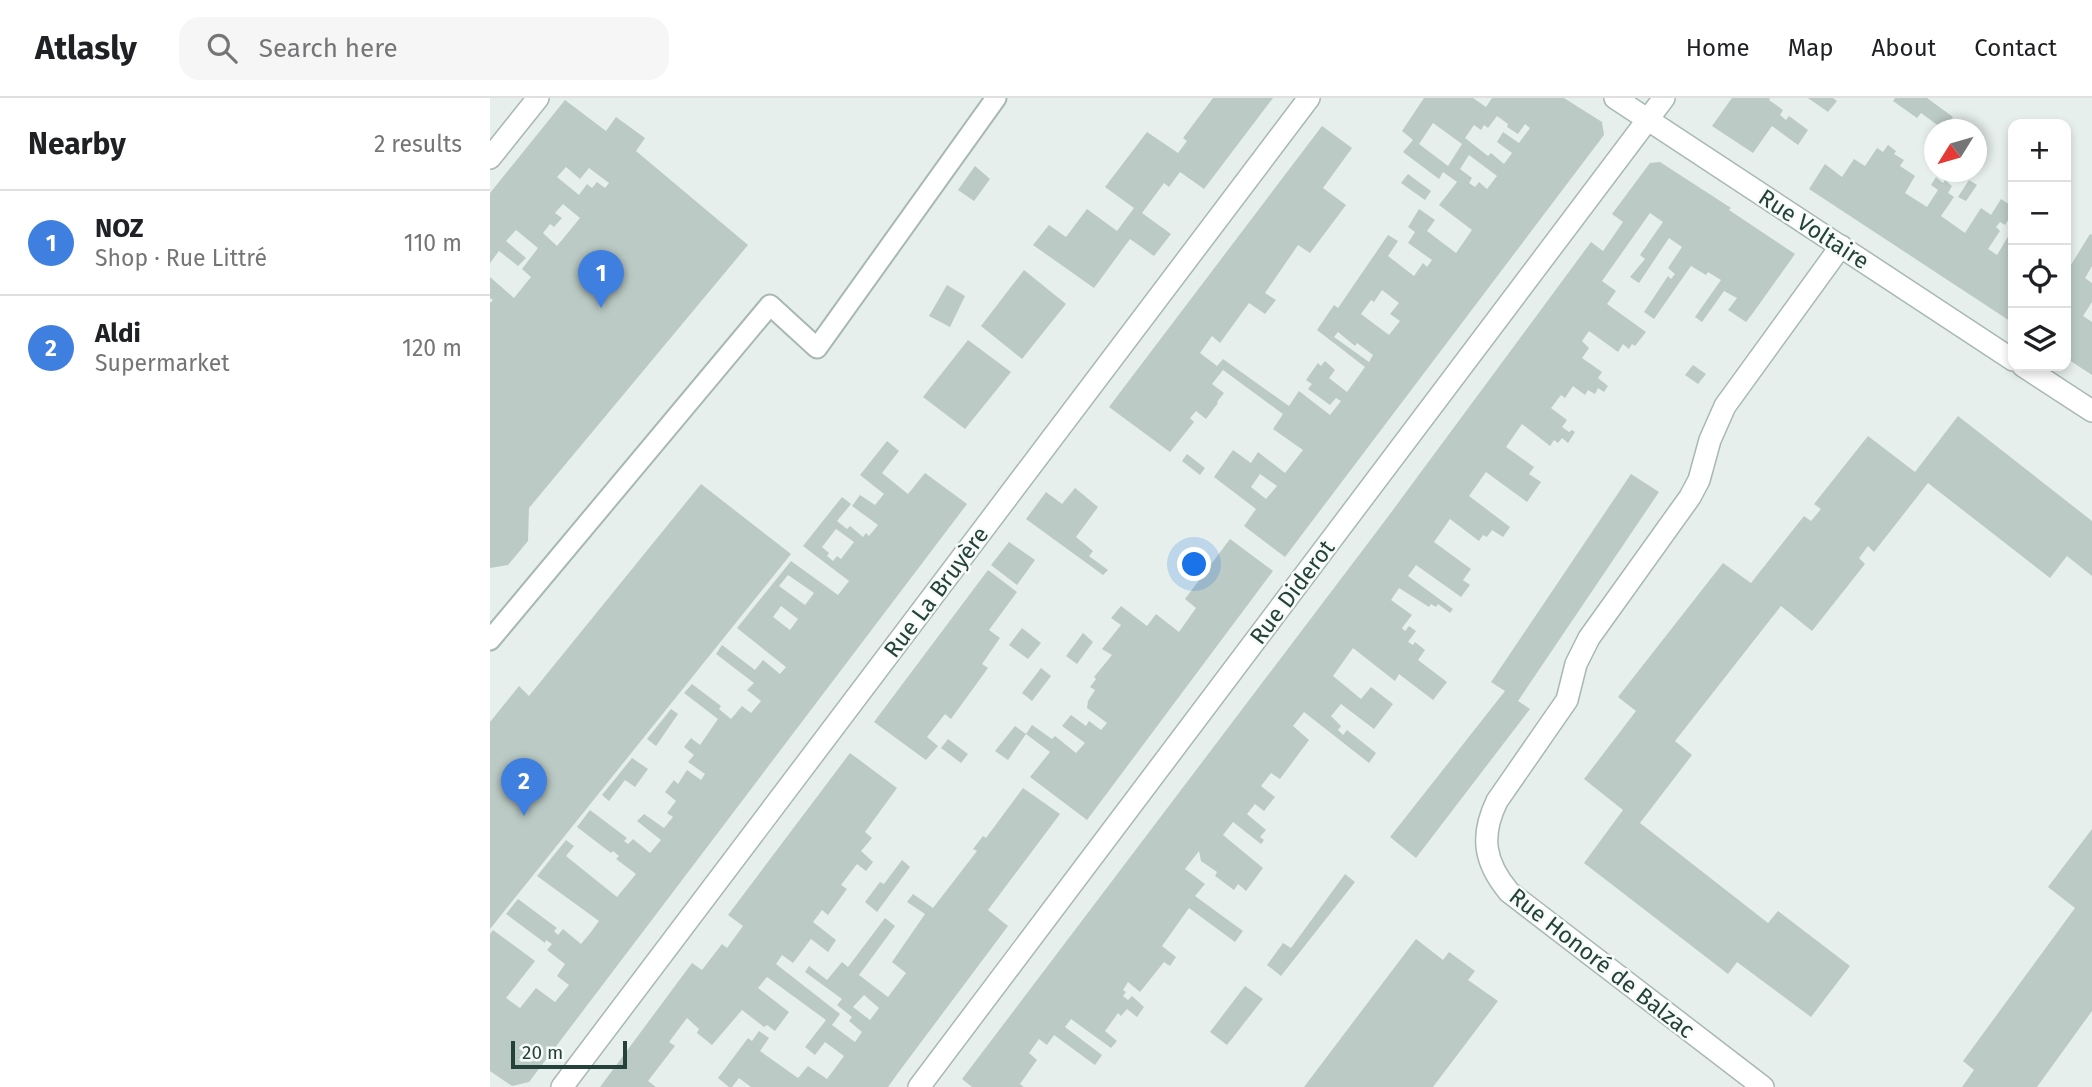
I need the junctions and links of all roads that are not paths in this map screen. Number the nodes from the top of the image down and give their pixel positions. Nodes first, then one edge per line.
1 (538, 98) edge
2 (996, 98) edge
3 (1309, 98) edge
4 (1615, 98) edge
5 (1664, 98) edge
6 (1648, 120) junction
7 (490, 158) edge
8 (1841, 246) junction
9 (2008, 356) edge
10 (2031, 371) edge
11 (2092, 411) edge
12 (490, 640) edge
13 (562, 1087) edge
14 (919, 1087) edge
15 (1763, 1087) edge

1 - 7 street
2 - 12 lane
3 - 13 street, Rue La Bruyère
4 - 6 street, Rue Voltaire
5 - 6 street, Rue Diderot
6 - 8 street, Rue Voltaire
6 - 14 street, Rue Diderot
8 - 9 street, Rue Voltaire
8 - 15 street, Rue Honoré de Balzac
10 - 11 street

